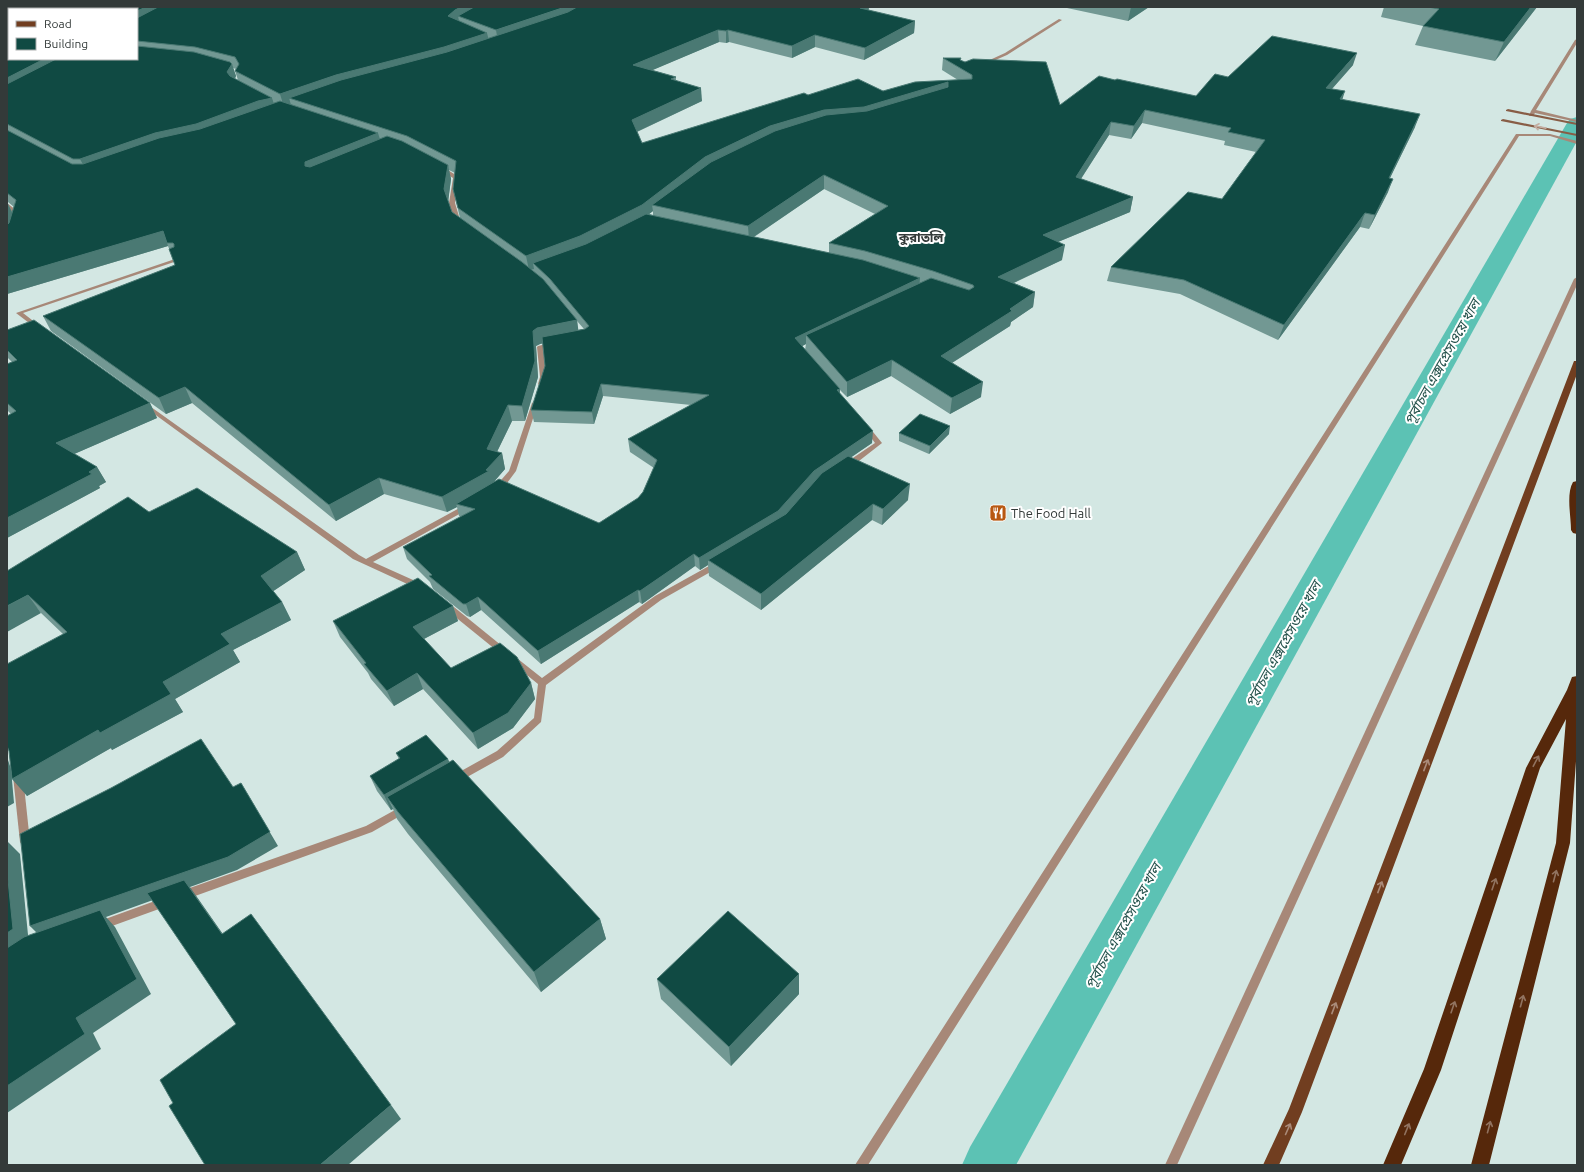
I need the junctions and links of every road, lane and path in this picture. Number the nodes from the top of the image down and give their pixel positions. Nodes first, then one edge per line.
1 (1060, 20) dead end
2 (1577, 40) edge
3 (976, 66) edge
4 (1508, 110) dead end
5 (1532, 113) junction
6 (1503, 120) dead end
7 (1577, 121) edge
8 (1577, 124) edge
9 (1577, 135) edge
10 (1577, 143) edge
11 (432, 164) edge
12 (7, 205) edge
13 (17, 222) edge
14 (465, 229) edge
15 (177, 260) edge
16 (1577, 279) edge
17 (45, 332) edge
18 (563, 342) edge
19 (1577, 362) edge
20 (538, 392) edge
21 (136, 398) edge
22 (536, 399) edge
23 (863, 422) edge
24 (842, 469) edge
25 (1577, 484) edge
26 (490, 494) edge
27 (477, 502) edge
28 (1577, 530) edge
29 (366, 562) junction
30 (723, 562) edge
31 (426, 589) edge
32 (438, 599) edge
33 (542, 683) junction
34 (1576, 686) edge
35 (17, 769) edge
36 (452, 782) edge
37 (410, 805) edge
38 (26, 855) edge
39 (96, 927) edge
40 (861, 1165) edge
41 (1171, 1165) edge
42 (1272, 1165) edge
43 (1392, 1165) edge
44 (1480, 1165) edge

1 - 3 street
2 - 5 street
4 - 5 street
5 - 7 street
5 - 8 street
9 -> 6 street
10 - 40 street
11 - 14 street
12 - 13 street
15 - 17 street
16 - 41 street
18 - 20 street
42 -> 19 main road
21 - 29 street
22 - 26 street
23 - 24 street
25 - 28 highway
27 - 29 street
29 - 31 street
30 - 33 street
32 - 33 street
33 - 36 street
43 -> 34 highway
44 -> 34 highway
35 - 38 street
37 - 39 street

